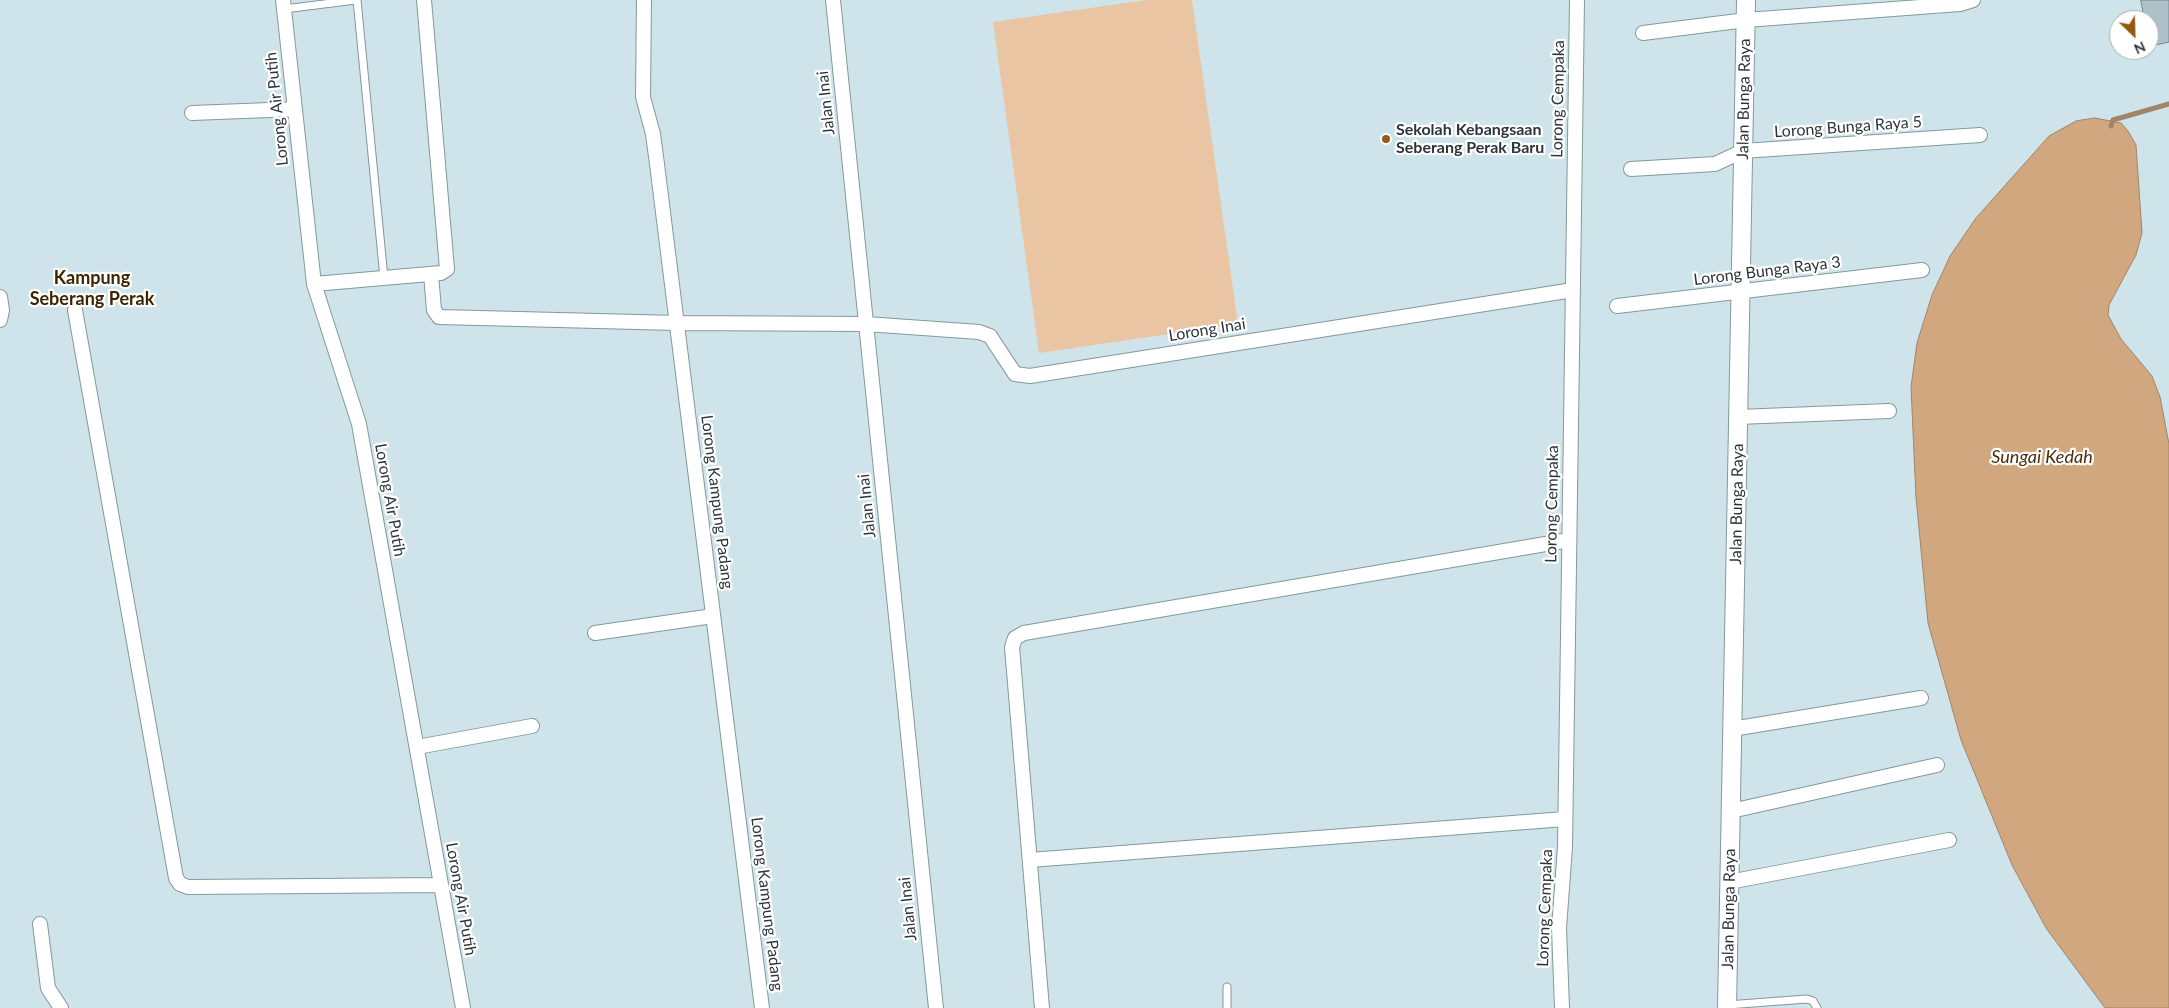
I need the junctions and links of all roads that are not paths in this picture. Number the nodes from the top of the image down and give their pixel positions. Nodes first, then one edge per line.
1 (357, 0) edge
2 (424, 0) edge
3 (644, 0) edge
4 (833, 0) edge
5 (1577, 0) edge
6 (1746, 0) edge
7 (1972, 0) edge
8 (284, 4) edge
9 (1746, 20) junction
10 (1643, 33) dead end
11 (295, 109) junction
12 (192, 114) dead end
13 (1980, 136) dead end
14 (1743, 151) junction
15 (1630, 169) dead end
16 (1922, 270) dead end
17 (431, 274) junction
18 (384, 278) junction
19 (314, 284) junction
20 (1573, 290) junction
21 (1741, 292) junction
22 (0, 297) edge
23 (1617, 306) dead end
24 (74, 310) dead end
25 (0, 320) edge
26 (677, 323) junction
27 (866, 324) junction
28 (1889, 411) dead end
29 (1738, 417) junction
30 (1569, 540) junction
31 (713, 616) junction
32 (595, 633) dead end
33 (1921, 698) dead end
34 (532, 726) dead end
35 (1732, 729) junction
36 (417, 747) junction
37 (1936, 765) dead end
38 (1731, 811) junction
39 (1565, 819) junction
40 (1949, 840) dead end
41 (1030, 860) junction
42 (1729, 882) junction
43 (441, 885) junction
44 (40, 924) dead end
45 (1227, 987) dead end
46 (1727, 1007) edge
47 (61, 1008) edge
48 (463, 1008) edge
49 (762, 1008) edge
50 (936, 1008) edge
51 (1042, 1008) edge
52 (1227, 1008) edge
53 (1562, 1008) edge
54 (1816, 1008) edge

1 - 8 lane
1 - 18 lane
2 - 17 street
3 - 26 street, Lorong Kampung Padang
4 - 27 street, Jalan Inai
5 - 20 street, Lorong Cempaka
6 - 9 street, Jalan Bunga Raya
7 - 9 street
8 - 11 street, Lorong Air Putih
9 - 10 street
9 - 14 street, Jalan Bunga Raya
11 - 12 street
11 - 19 street, Lorong Air Putih
13 - 14 street, Lorong Bunga Raya 5
14 - 15 street, Lorong Bunga Raya 5
14 - 21 street, Jalan Bunga Raya
16 - 21 street, Lorong Bunga Raya 3
17 - 18 street
17 - 26 street, Lorong Inai
18 - 19 street
19 - 36 street, Lorong Air Putih
20 - 27 street, Lorong Inai
20 - 30 street, Lorong Cempaka
21 - 23 street, Lorong Bunga Raya 3
21 - 29 street, Jalan Bunga Raya
22 - 25 street
24 - 43 street
26 - 27 street, Lorong Inai
26 - 31 street, Lorong Kampung Padang
27 - 50 street, Jalan Inai
28 - 29 street
29 - 35 street, Jalan Bunga Raya
30 - 39 street, Lorong Cempaka
30 - 41 street
31 - 32 street
31 - 49 street, Lorong Kampung Padang
33 - 35 street
34 - 36 street
35 - 38 street, Jalan Bunga Raya
36 - 43 street, Lorong Air Putih
37 - 38 street
38 - 42 street, Jalan Bunga Raya
39 - 41 street
39 - 53 street, Lorong Cempaka
40 - 42 street
41 - 51 street
42 - 46 street, Jalan Bunga Raya
43 - 48 street, Lorong Air Putih
44 - 47 street
45 - 52 lane
46 - 54 lane

